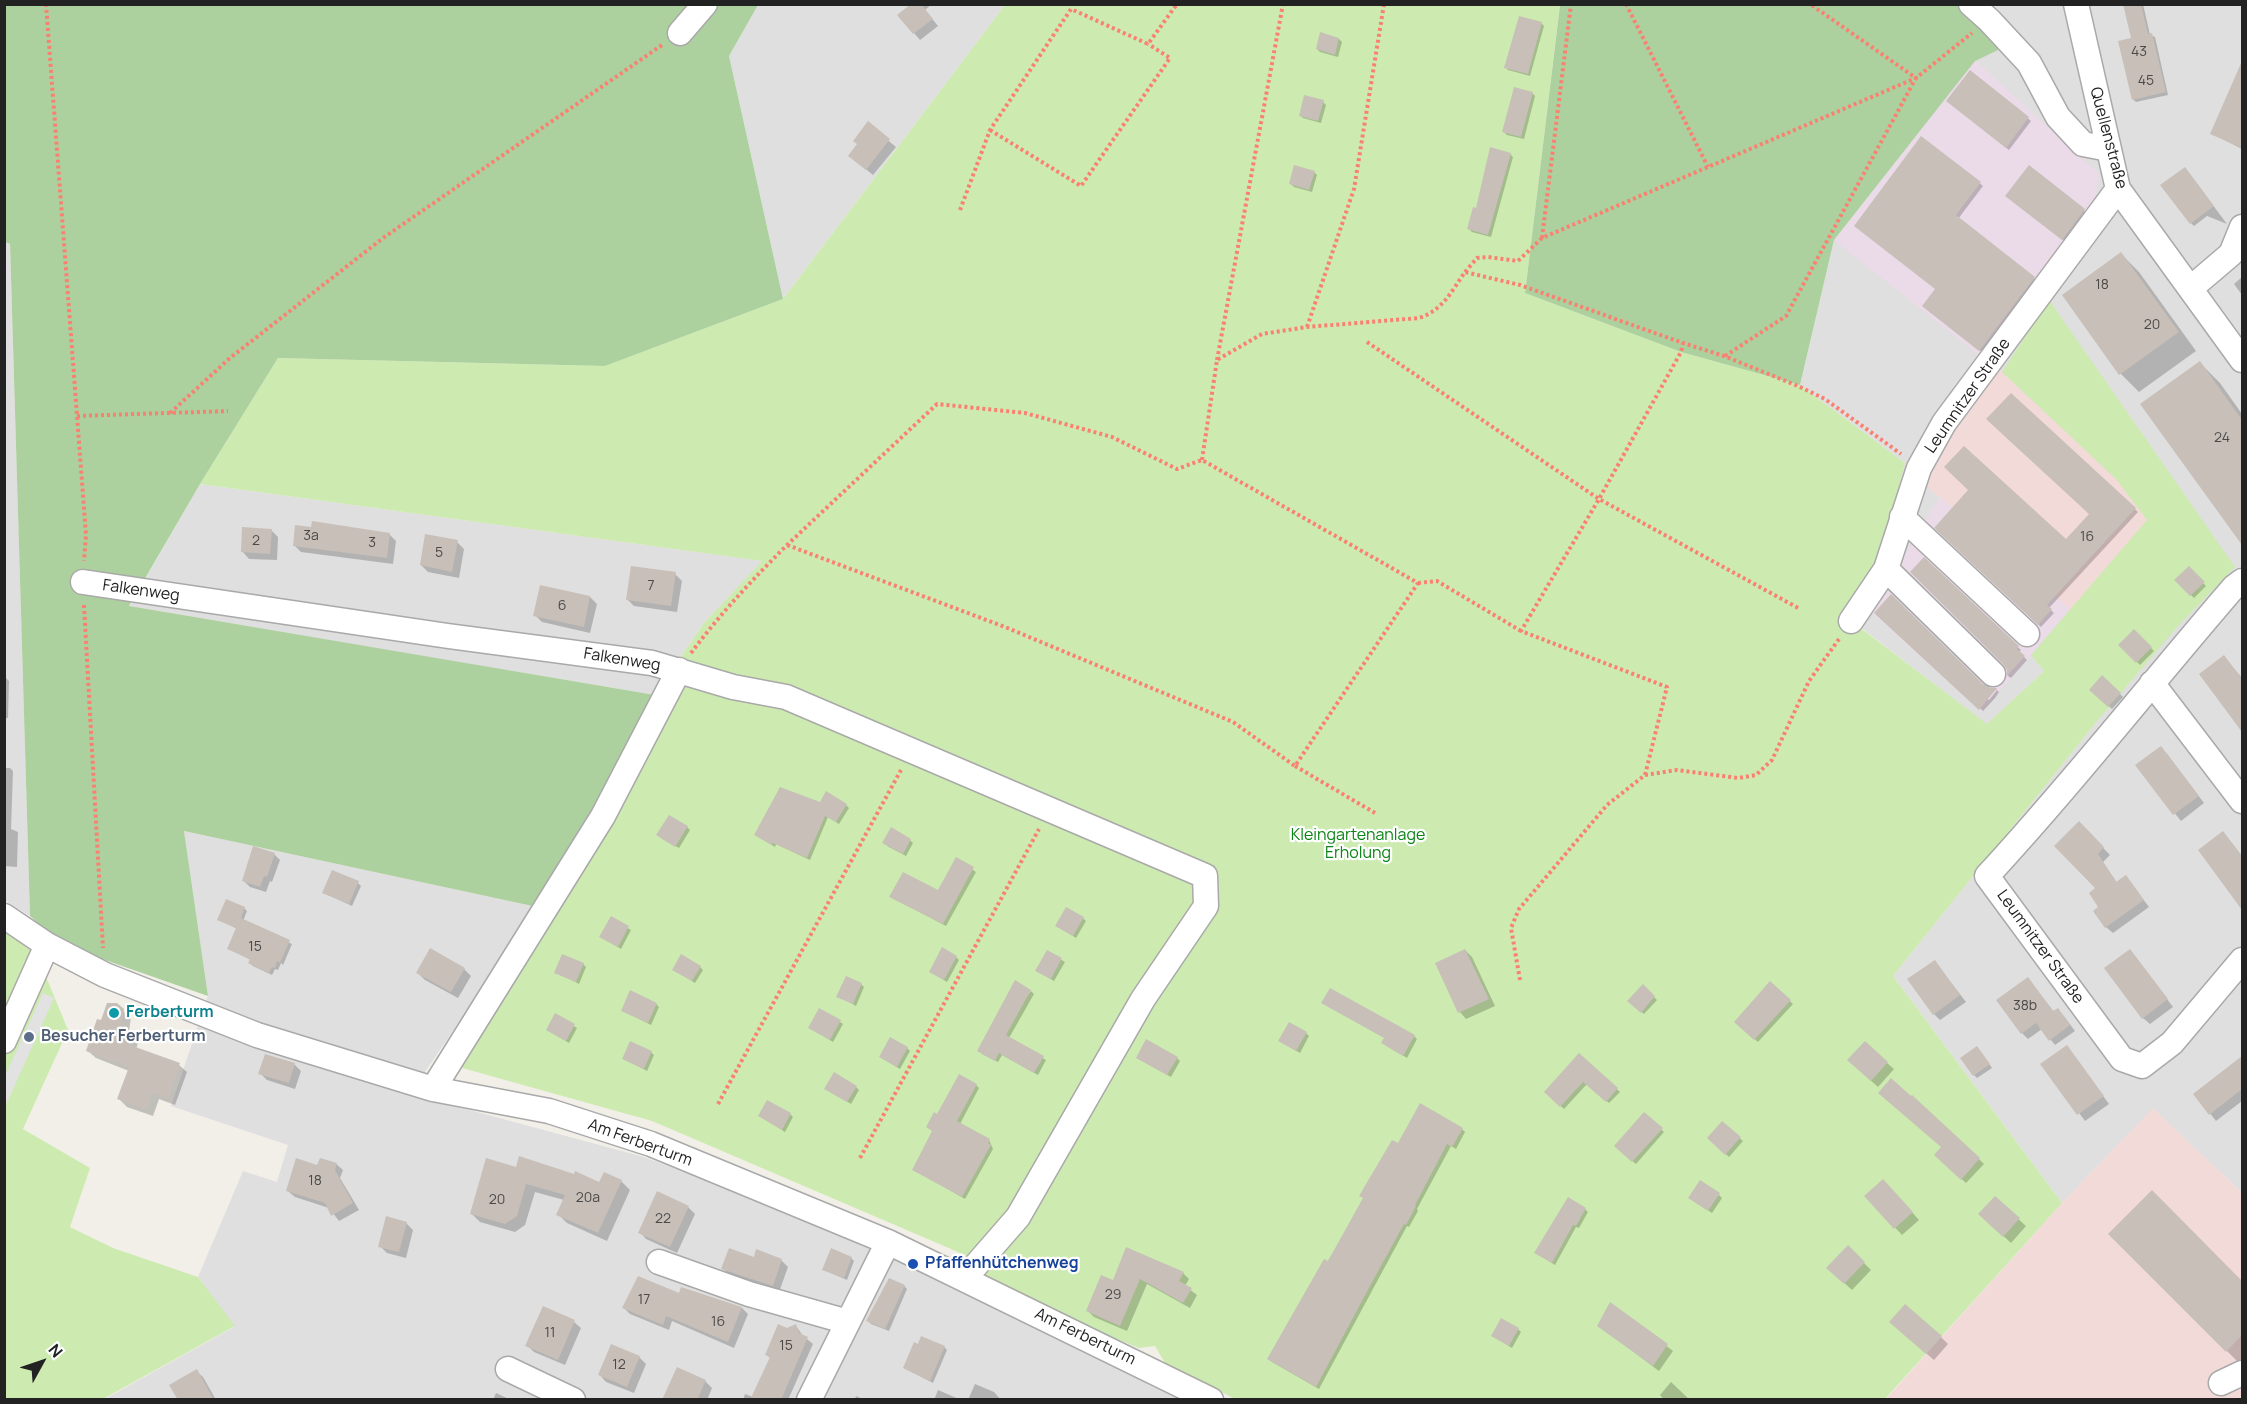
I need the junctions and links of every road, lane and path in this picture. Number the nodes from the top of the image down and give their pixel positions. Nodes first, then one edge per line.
1 (46, 4) edge
2 (705, 4) edge
3 (1177, 4) edge
4 (1283, 4) edge
5 (1384, 4) edge
6 (1570, 4) edge
7 (1626, 4) edge
8 (1810, 4) edge
9 (2076, 4) edge
10 (1980, 12) edge
11 (680, 33) joint
12 (1148, 44) junction
13 (1916, 78) junction
14 (990, 130) junction
15 (2109, 148) junction
16 (1708, 167) junction
17 (2118, 189) junction
18 (960, 210) dead end
19 (2242, 227) edge
20 (1542, 238) junction
21 (1465, 272) junction
22 (2191, 288) junction
23 (1307, 327) junction
24 (1367, 342) dead end
25 (1683, 344) junction
26 (1724, 356) junction
27 (1217, 360) junction
28 (2242, 360) edge
29 (228, 411) dead end
30 (170, 413) junction
31 (77, 417) junction
32 (1202, 460) junction
33 (1919, 468) junction
34 (1599, 499) junction
35 (1902, 517) junction
36 (787, 545) junction
37 (1886, 569) junction
38 (2242, 581) edge
39 (82, 582) junction
40 (1418, 583) junction
41 (1800, 609) dead end
42 (1851, 621) joint
43 (1521, 631) junction
44 (2027, 634) dead end
45 (679, 670) junction
46 (1993, 674) dead end
47 (2152, 683) junction
48 (911, 751) junction
49 (1295, 766) junction
50 (1645, 776) junction
51 (2242, 801) edge
52 (1049, 810) junction
53 (1375, 813) dead end
54 (4, 916) edge
55 (47, 945) junction
56 (2242, 960) edge
57 (105, 975) junction
58 (1520, 980) dead end
59 (4, 1041) edge
60 (433, 1089) junction
61 (718, 1104) dead end
62 (860, 1158) dead end
63 (888, 1242) junction
64 (659, 1262) dead end
65 (964, 1280) junction
66 (848, 1322) junction
67 (508, 1369) dead end
68 (2242, 1373) edge
69 (2221, 1383) dead end
70 (573, 1400) edge
71 (808, 1400) edge
72 (1211, 1400) edge

1 - 31 path
2 - 11 street
3 - 12 path
4 - 27 path
5 - 23 path
6 - 20 path
7 - 16 path
8 - 13 path
9 - 15 street, Quellenstraße
10 - 13 path
10 - 15 street
11 - 30 path
12 - 14 path
12 - 14 path
13 - 16 path
13 - 26 path
14 - 18 path
15 - 17 street, Quellenstraße
16 - 20 path
17 - 22 street, Quellenstraße
17 - 33 street, Leumnitzer Straße
19 - 22 street
20 - 21 path
21 - 23 path
21 - 25 path
22 - 28 street
23 - 27 path
24 - 34 path
25 - 26 path
25 - 34 path
26 - 33 path
27 - 32 path
29 - 30 path
30 - 31 path
31 - 39 path
32 - 36 path
32 - 40 path
33 - 35 street, Leumnitzer Straße
34 - 41 path
34 - 43 path
35 - 37 street, Leumnitzer Straße
35 - 44 street
36 - 45 path
36 - 49 path
37 - 42 street, Leumnitzer Straße
37 - 46 street
38 - 47 street, Leumnitzer Straße
39 - 45 street, Falkenweg
39 - 57 path
40 - 43 path
40 - 49 path
42 - 50 path
43 - 50 path
45 - 48 street
45 - 60 street, Falkenweg
47 - 51 street
47 - 56 street, Leumnitzer Straße
48 - 52 street
48 - 61 path
49 - 53 path
50 - 58 path
52 - 62 path
52 - 65 street
54 - 55 street, Am Ferberturm
55 - 57 street, Am Ferberturm
55 - 59 street
57 - 60 street, Am Ferberturm
60 - 63 street, Am Ferberturm
63 - 65 street, Am Ferberturm
63 - 66 street
64 - 66 street
65 - 72 street, Am Ferberturm
66 - 71 street
67 - 70 street
68 - 69 street

